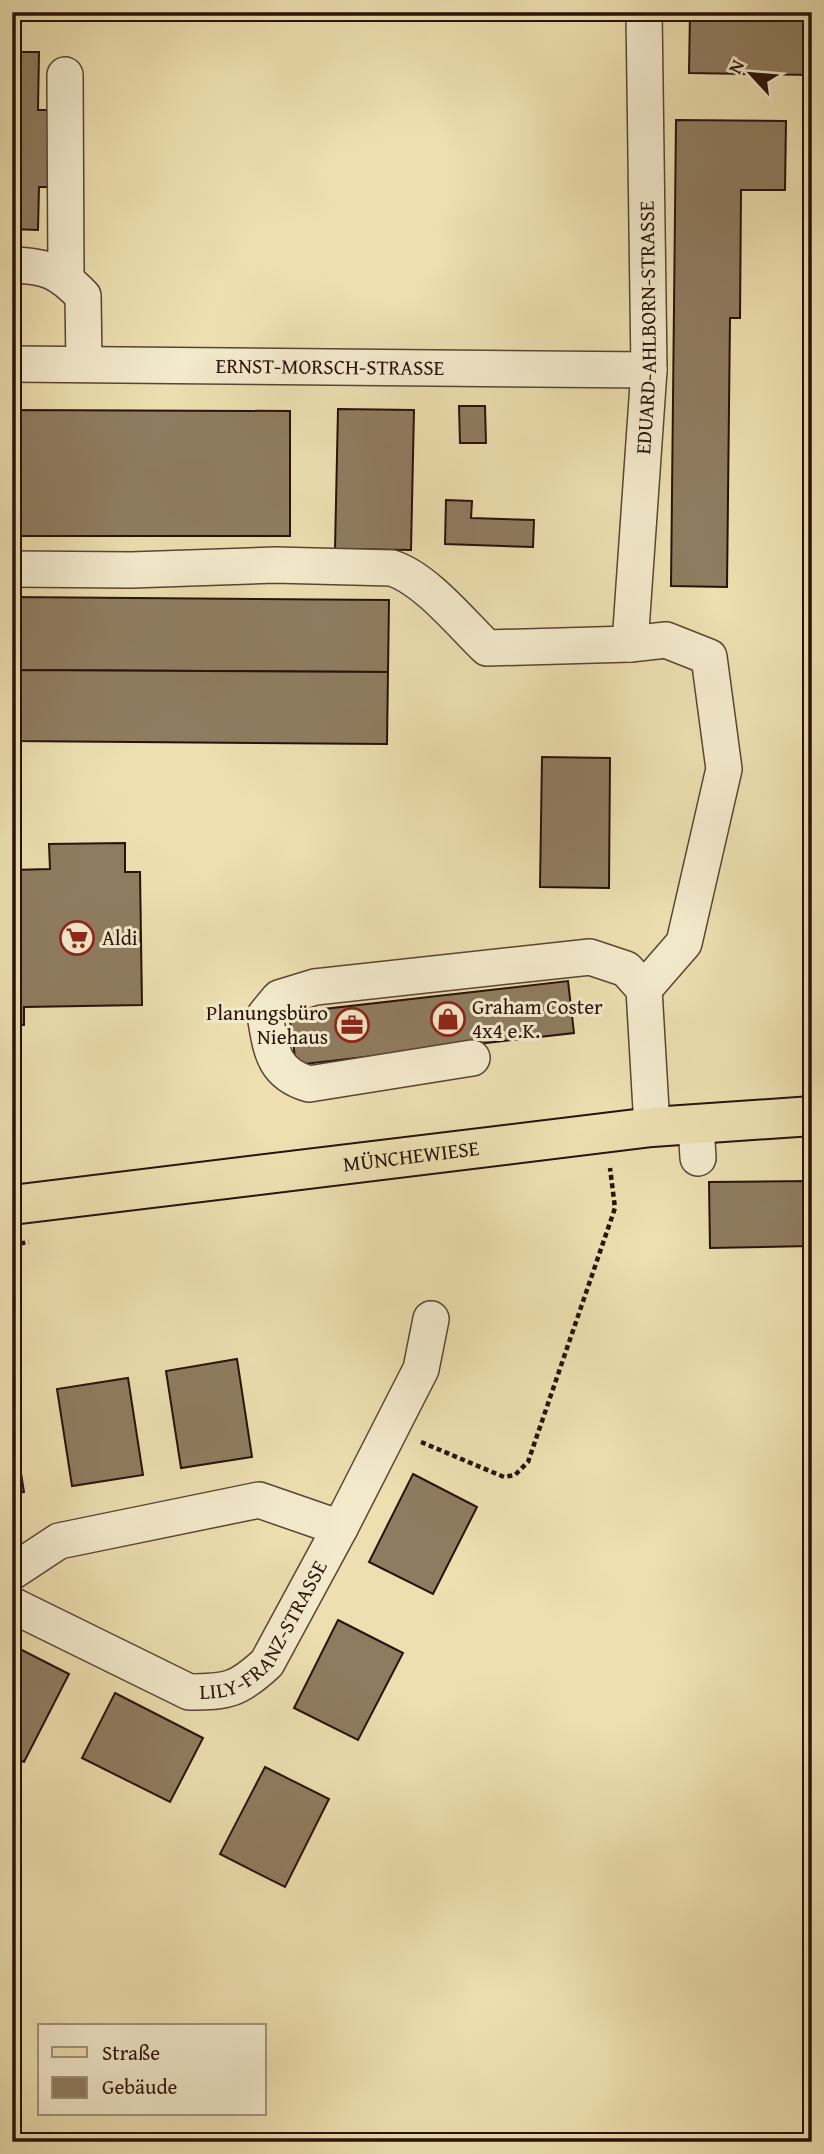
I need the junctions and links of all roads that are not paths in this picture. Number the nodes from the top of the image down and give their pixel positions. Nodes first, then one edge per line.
1 (644, 12) edge
2 (65, 75) dead end
3 (12, 265) edge
4 (66, 278) junction
5 (12, 364) edge
6 (84, 364) junction
7 (649, 370) junction
8 (12, 569) edge
9 (630, 644) junction
10 (643, 989) junction
11 (472, 1058) dead end
12 (812, 1116) edge
13 (652, 1127) junction
14 (12, 1205) edge
15 (431, 1319) dead end
16 (340, 1528) junction
17 (12, 1572) edge
18 (12, 1605) edge

1 - 7 street, EDUARD-AHLBORN-STRASSE
2 - 4 street
3 - 4 street
4 - 6 street
5 - 6 street, ERNST-MORSCH-STRASSE
6 - 7 street, ERNST-MORSCH-STRASSE
7 - 9 street, EDUARD-AHLBORN-STRASSE
8 - 9 street
9 - 10 street
10 - 11 street
10 - 13 street
12 - 13 main road, MÜNCHEWIESE
13 - 14 main road, MÜNCHEWIESE
15 - 16 street, LILY-FRANZ-STRASSE
16 - 17 street, LILY-FRANZ-STRASSE
16 - 18 street, LILY-FRANZ-STRASSE

